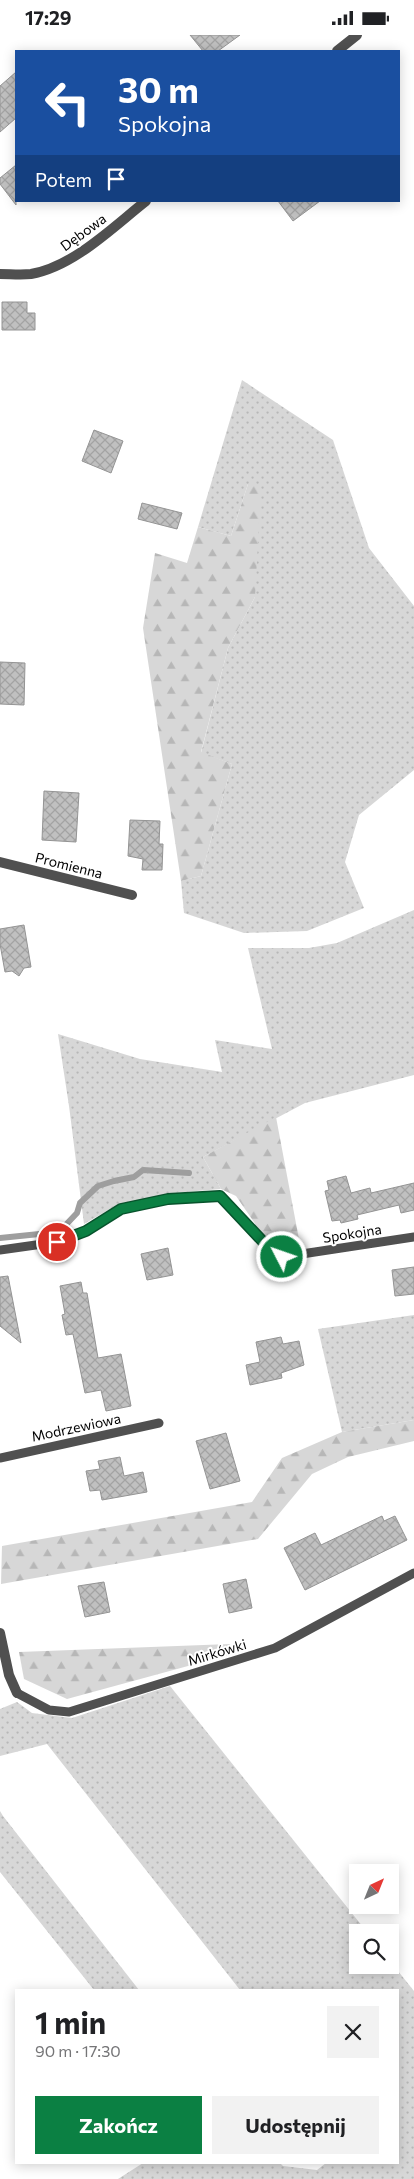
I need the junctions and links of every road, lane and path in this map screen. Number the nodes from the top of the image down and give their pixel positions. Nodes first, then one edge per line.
1 (357, 35) edge
2 (338, 50) edge
3 (145, 202) edge
4 (0, 274) edge
5 (0, 862) edge
6 (132, 895) dead end
7 (414, 1237) edge
8 (0, 1251) edge
9 (159, 1423) dead end
10 (0, 1458) edge
11 (414, 1573) edge
12 (0, 1633) edge
13 (17, 1693) joint

1 - 2 street
3 - 4 street, Dębowa
5 - 6 street, Promienna
7 - 8 lane, Spokojna
9 - 10 lane, Modrzewiowa
11 - 13 lane, Mirkówki
12 - 13 street

